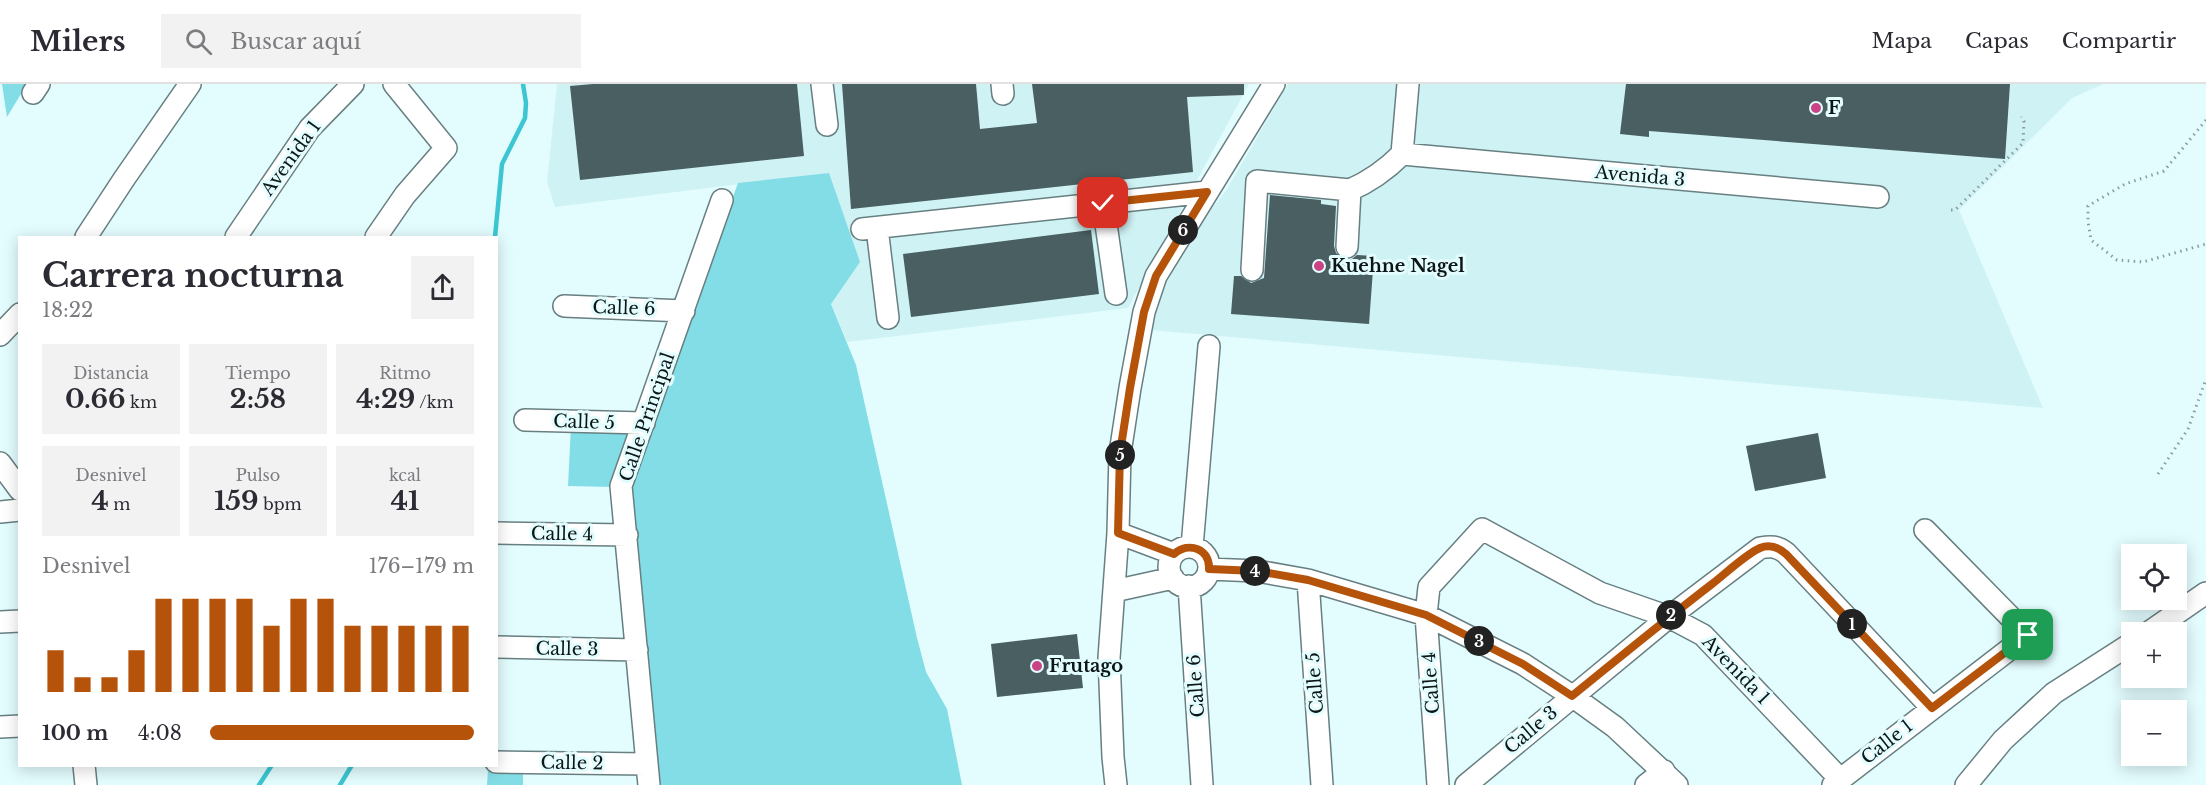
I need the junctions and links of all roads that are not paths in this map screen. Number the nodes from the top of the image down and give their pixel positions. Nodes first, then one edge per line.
1 (190, 84) edge
2 (353, 84) edge
3 (394, 84) edge
4 (822, 84) edge
5 (1274, 84) edge
6 (1408, 84) edge
7 (827, 125) dead end
8 (1402, 154) junction
9 (1350, 190) junction
10 (1207, 192) junction
11 (1878, 197) dead end
12 (722, 200) dead end
13 (1103, 203) junction
14 (87, 236) edge
15 (237, 236) edge
16 (377, 236) edge
17 (1347, 247) dead end
18 (1252, 270) dead end
19 (1116, 294) dead end
20 (564, 306) dead end
21 (684, 311) junction
22 (18, 316) edge
23 (888, 318) dead end
24 (0, 335) edge
25 (1209, 346) dead end
26 (525, 420) dead end
27 (644, 423) junction
28 (0, 463) edge
29 (18, 487) edge
30 (18, 510) edge
31 (0, 512) edge
32 (1482, 529) joint
33 (1925, 530) dead end
34 (498, 533) edge
35 (1118, 533) junction
36 (627, 535) junction
37 (1183, 551) junction
38 (1209, 569) junction
39 (1308, 580) junction
40 (1181, 582) junction
41 (1114, 591) junction
42 (2206, 593) edge
43 (1426, 615) junction
44 (1669, 617) junction
45 (18, 621) edge
46 (0, 622) edge
47 (2164, 622) edge
48 (498, 647) edge
49 (637, 650) junction
50 (2121, 651) edge
51 (1572, 696) junction
52 (1932, 708) junction
53 (18, 726) edge
54 (0, 727) edge
55 (498, 762) edge
56 (84, 767) edge
57 (648, 775) edge
58 (1670, 778) edge
59 (1837, 782) edge
60 (86, 785) edge
61 (1116, 785) edge
62 (1202, 785) edge
63 (1322, 785) edge
64 (1438, 785) edge
65 (1466, 785) edge
66 (1646, 785) edge
67 (1966, 785) edge

1 - 14 street
2 - 15 street, Avenida 1
3 - 16 street
4 - 7 street
5 - 10 street
6 - 8 street
8 - 9 street
8 - 11 street, Avenida 3
9 - 17 street
9 - 18 street
10 - 13 street
10 - 35 street
12 - 21 street, Calle Principal
13 - 19 street
13 - 23 street
20 - 21 street, Calle 6
21 - 27 street, Calle Principal
22 - 24 street
25 - 37 street
26 - 27 street, Calle 5
27 - 36 street, Calle Principal
28 - 29 street
30 - 31 street
32 - 43 street, Calle 4
32 - 44 street, Avenida 1
33 - 52 street, Calle 1
34 - 36 street, Calle 4
35 - 37 street
35 - 41 street
36 - 49 street, Calle Principal
37 - 38 street
37 - 40 street
38 - 39 street
38 - 40 street
39 - 43 street
39 - 63 street, Calle 5
40 - 41 street
40 - 62 street, Calle 6
41 - 61 street
42 - 47 street
43 - 51 street
43 - 64 street, Calle 4
44 - 51 street, Calle 3
44 - 52 street, Calle 3
44 - 59 street, Avenida 1
45 - 46 street
48 - 49 street, Calle 3
49 - 57 street, Calle Principal
50 - 67 street
51 - 58 street
51 - 65 street, Calle 3
52 - 59 street, Calle 1
53 - 54 street
55 - 57 street, Calle 2
56 - 60 street
58 - 66 street

